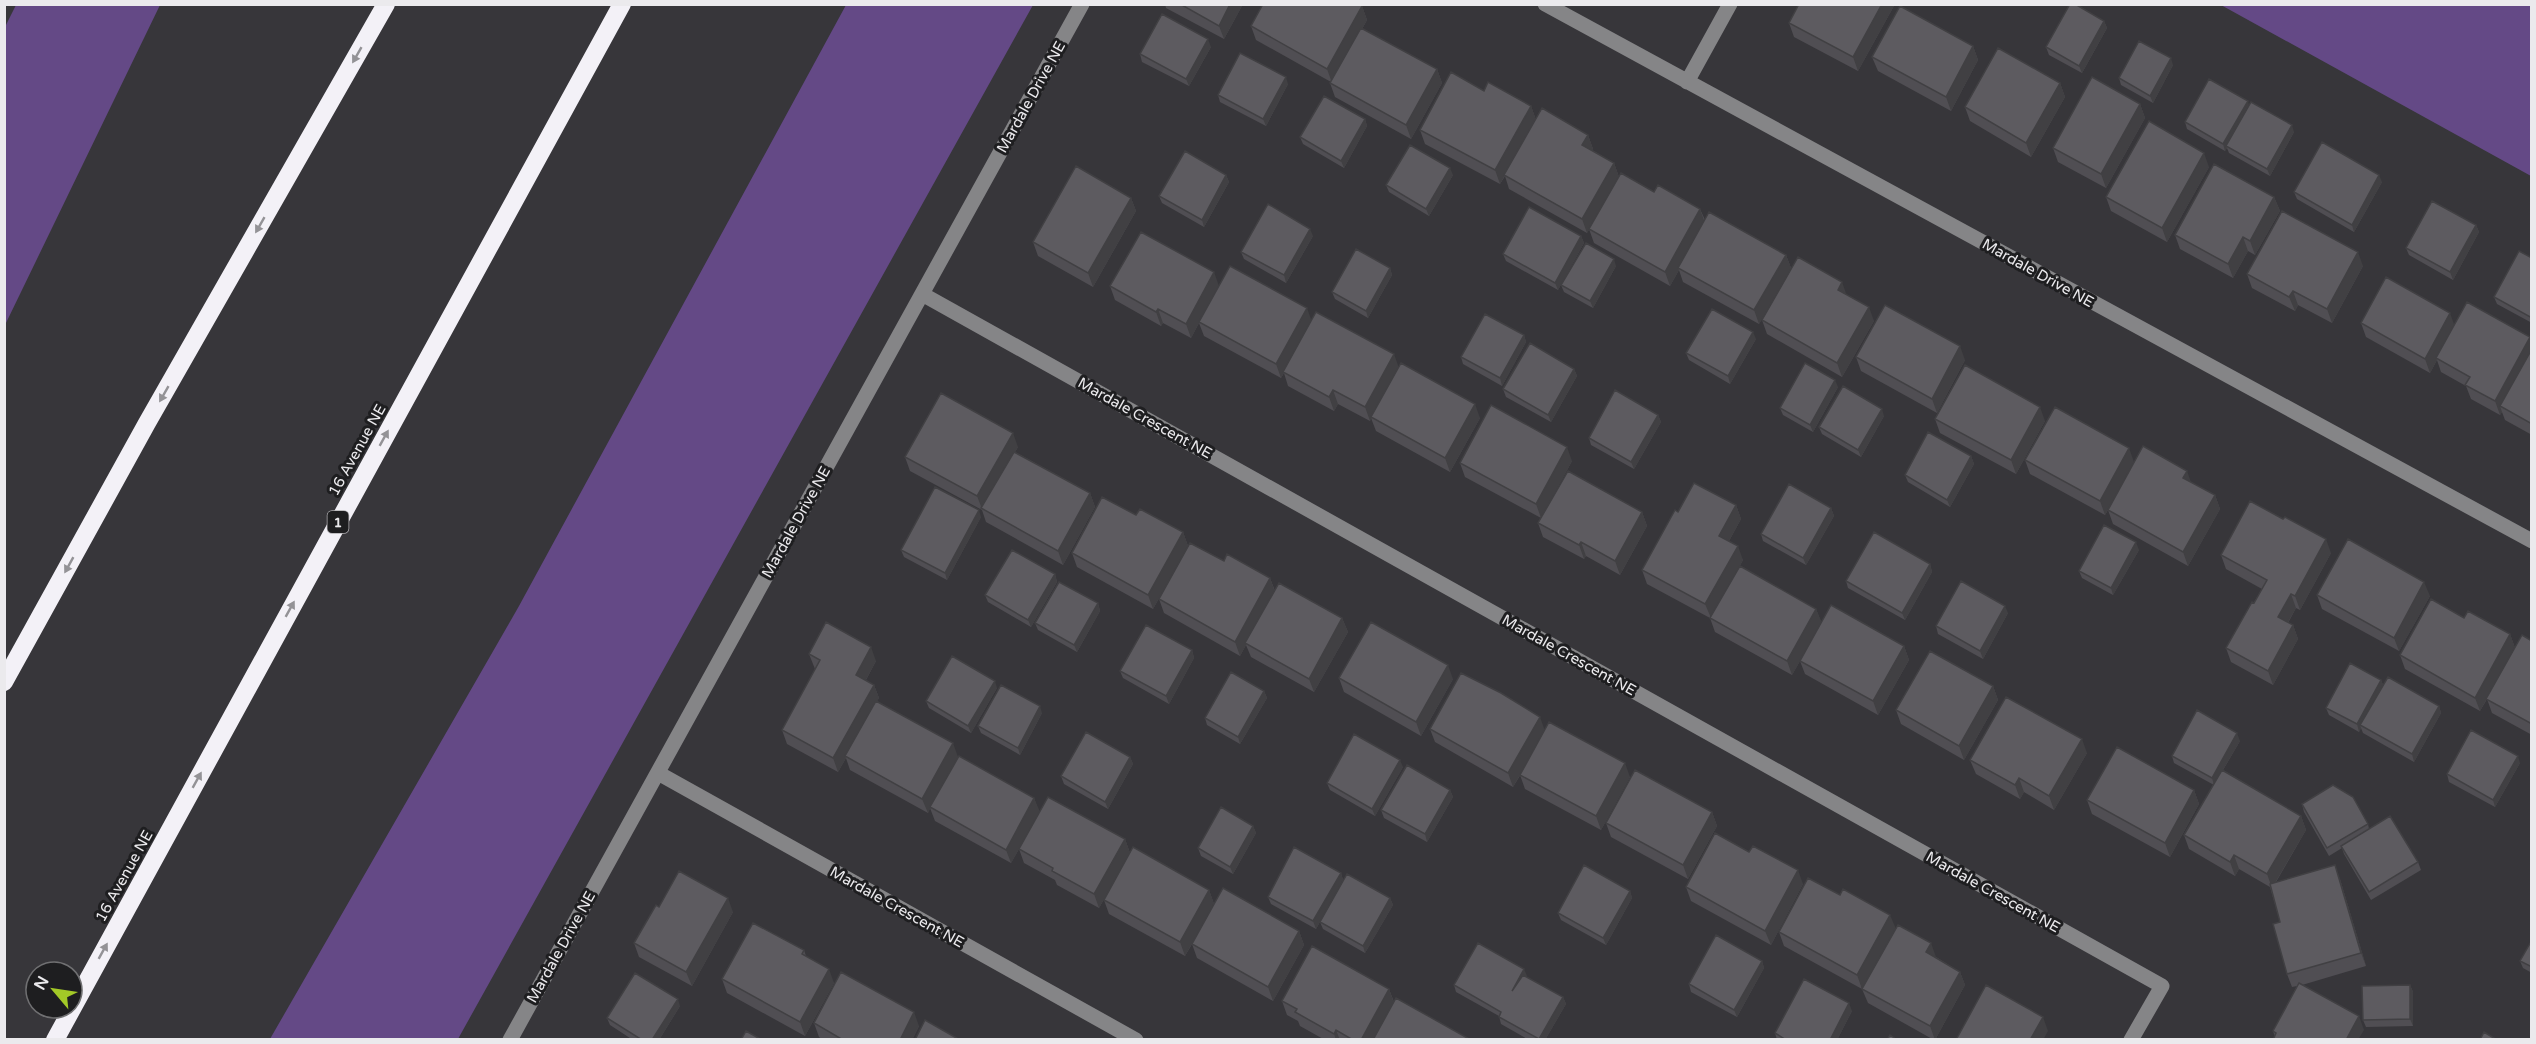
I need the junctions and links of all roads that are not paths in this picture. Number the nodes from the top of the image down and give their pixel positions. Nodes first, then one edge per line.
1 (386, 4) edge
2 (622, 4) edge
3 (1082, 4) edge
4 (1545, 4) edge
5 (1730, 4) edge
6 (1687, 82) junction
7 (922, 294) junction
8 (2532, 541) edge
9 (4, 682) edge
10 (658, 773) junction
11 (55, 1040) edge
12 (510, 1040) edge
13 (1136, 1040) edge
14 (2131, 1040) edge

1 -> 9 highway
11 -> 2 highway, 16 Avenue NE / 1
3 - 7 street, Mardale Drive NE
4 - 6 street, Mardale Drive NE
5 - 6 street
6 - 8 street, Mardale Drive NE
7 - 10 street, Mardale Drive NE
7 - 14 street, Mardale Crescent NE
10 - 12 street, Mardale Drive NE
10 - 13 street, Mardale Crescent NE

